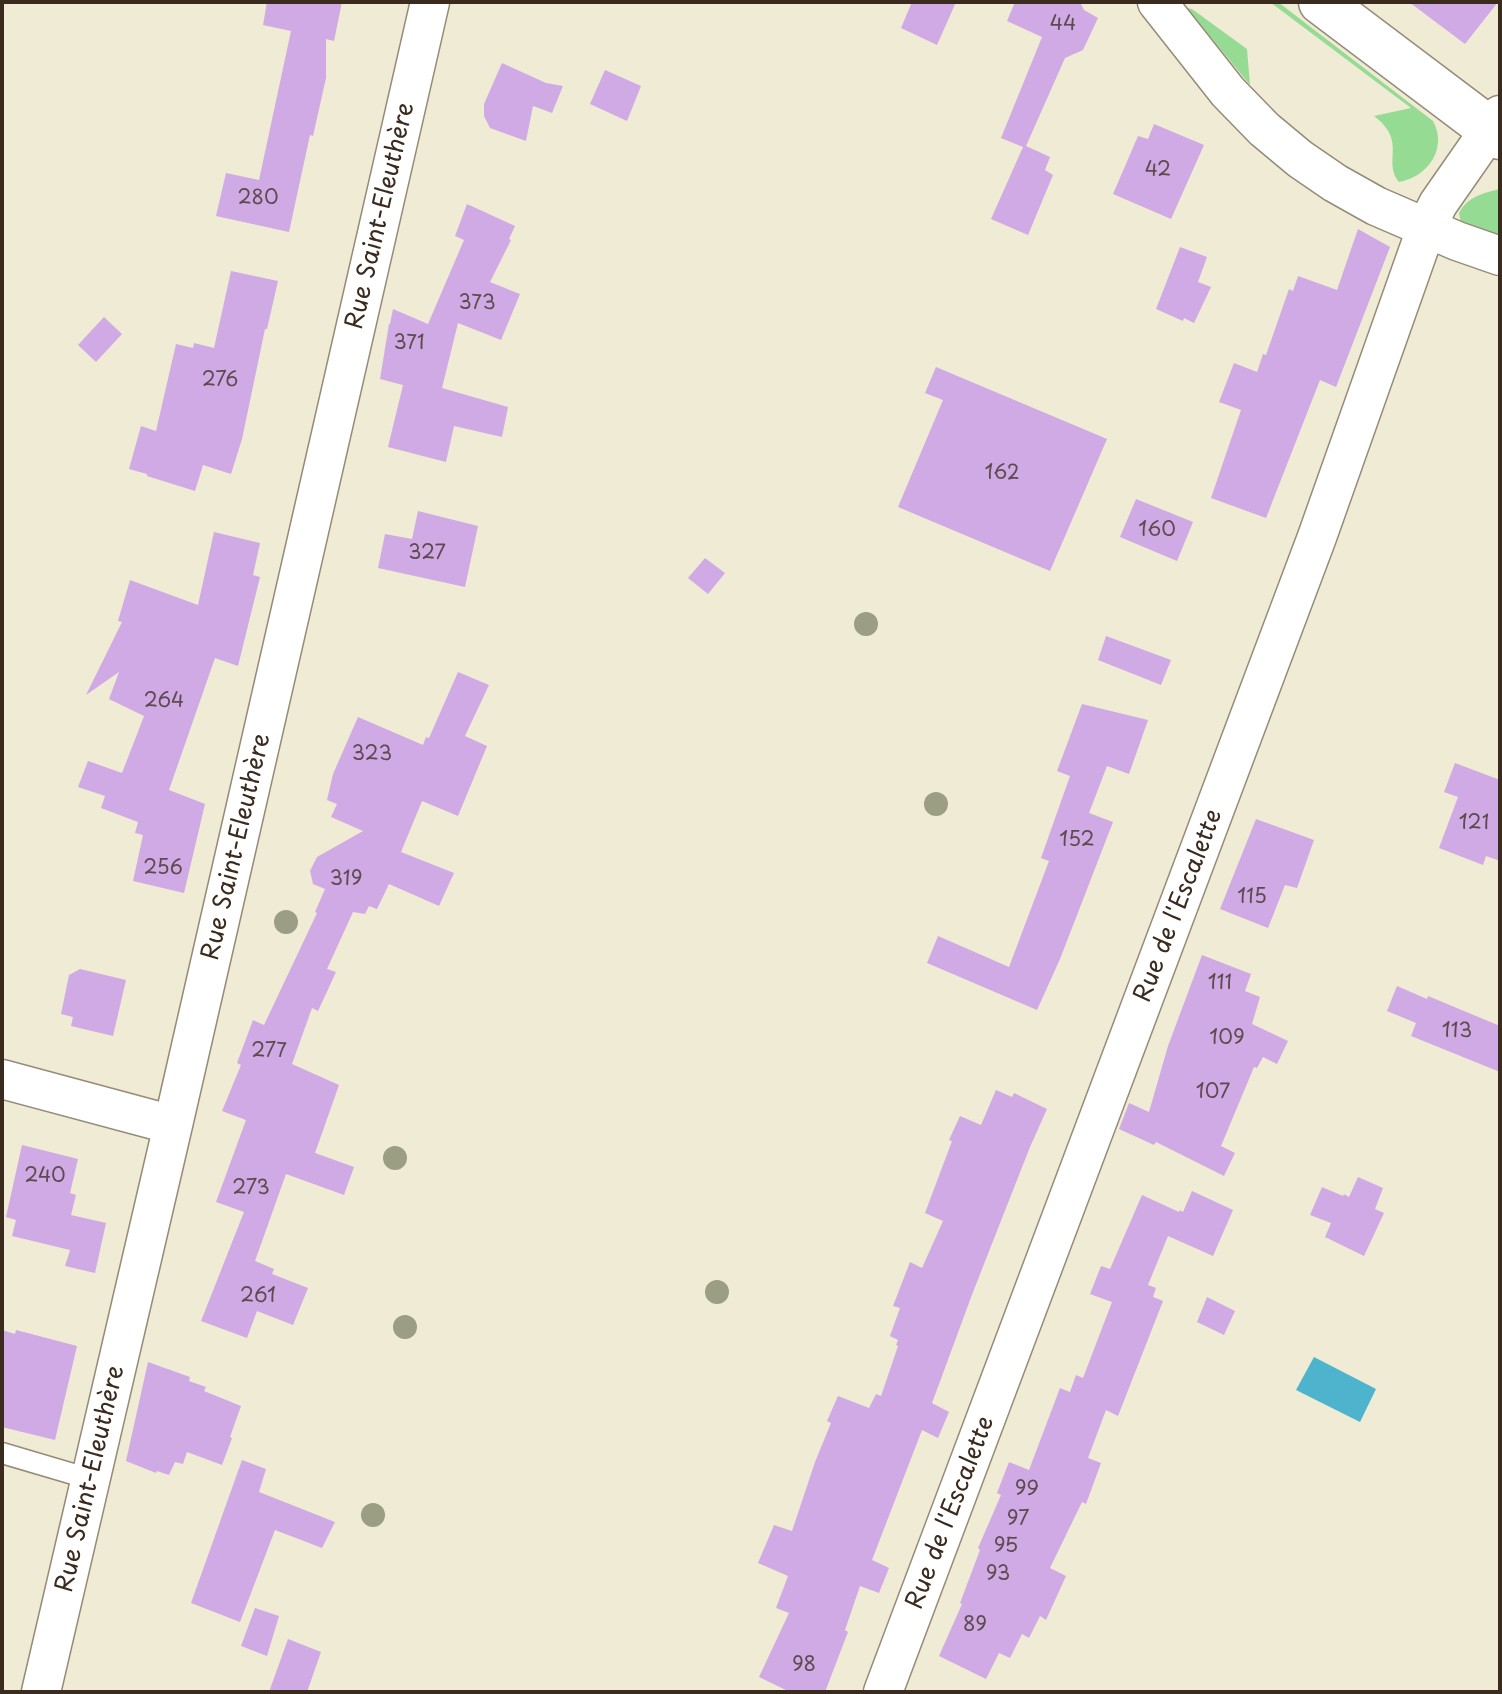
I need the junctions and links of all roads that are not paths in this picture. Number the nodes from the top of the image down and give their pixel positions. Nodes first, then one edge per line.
1 (430, 2) edge
2 (1157, 2) edge
3 (1321, 2) edge
4 (1496, 127) edge
5 (1427, 226) junction
6 (1500, 256) edge
7 (2, 1079) edge
8 (173, 1125) junction
9 (2, 1453) edge
10 (90, 1479) junction
11 (41, 1692) edge
12 (883, 1692) edge

1 - 8 street, Rue Saint-Eleuthère
2 - 5 street
3 - 4 main road
4 - 5 street, Rue de l'Escalette
5 - 6 street
5 - 12 street, Rue de l'Escalette
7 - 8 street
8 - 10 street, Rue Saint-Eleuthère
9 - 10 lane
10 - 11 street, Rue Saint-Eleuthère

